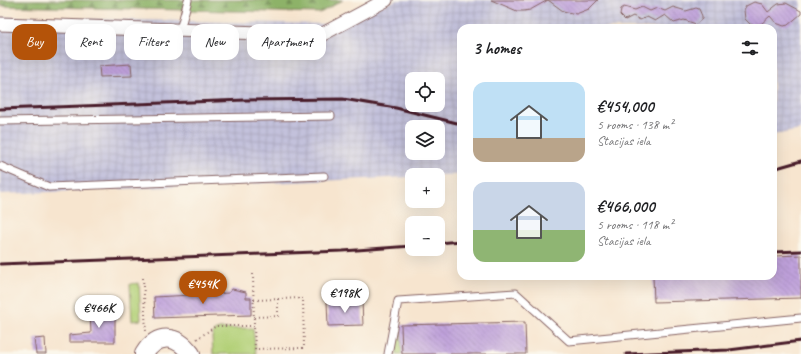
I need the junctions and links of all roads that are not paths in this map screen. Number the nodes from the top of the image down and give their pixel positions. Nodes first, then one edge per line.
1 (188, 0) edge
2 (386, 0) edge
3 (0, 24) edge
4 (182, 24) edge
5 (124, 28) edge
6 (183, 30) edge
7 (331, 116) dead end
8 (0, 121) edge
9 (0, 166) edge
10 (324, 176) dead end
11 (801, 318) edge
12 (189, 350) edge
13 (146, 351) edge
14 (388, 354) edge

1 - 4 lane
2 - 6 street
3 - 5 street
7 - 8 lane
9 - 10 lane
11 - 14 lane
12 - 13 main road

